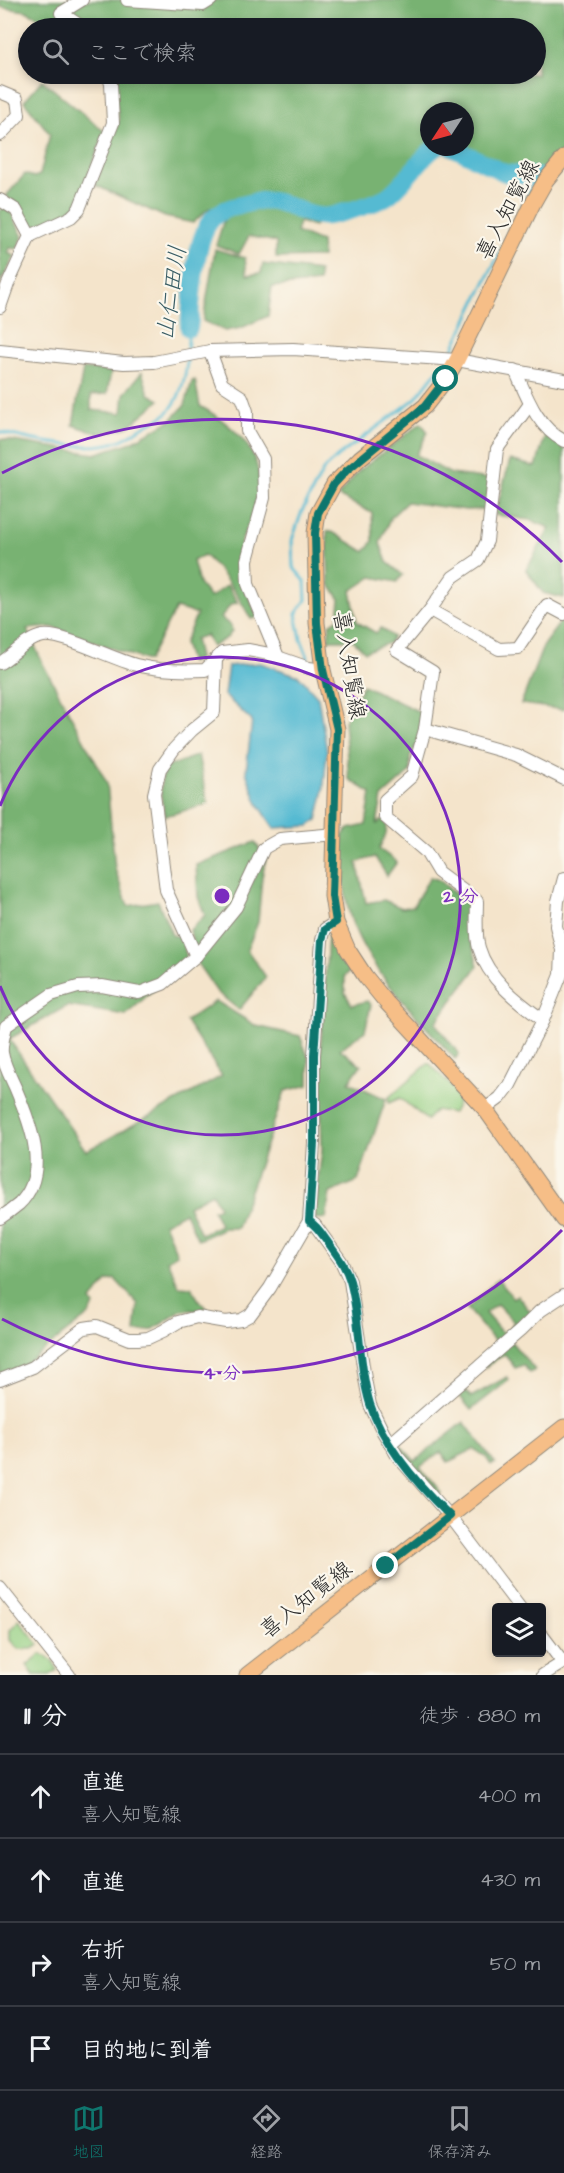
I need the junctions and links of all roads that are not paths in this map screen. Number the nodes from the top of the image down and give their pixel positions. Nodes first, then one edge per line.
1 (82, 0) edge
2 (127, 0) edge
3 (211, 0) edge
4 (68, 18) edge
5 (111, 84) edge
6 (0, 92) edge
7 (0, 135) edge
8 (564, 158) edge
9 (0, 200) edge
10 (30, 236) junction
11 (0, 307) edge
12 (0, 350) edge
13 (210, 351) junction
14 (457, 360) junction
15 (515, 370) junction
16 (564, 380) edge
17 (530, 404) junction
18 (564, 441) edge
19 (430, 610) junction
20 (564, 614) edge
21 (279, 657) junction
22 (216, 659) junction
23 (0, 663) edge
24 (323, 670) junction
25 (425, 729) junction
26 (564, 779) edge
27 (335, 834) junction
28 (564, 878) edge
29 (336, 922) junction
30 (563, 950) edge
31 (196, 956) junction
32 (543, 1020) junction
33 (485, 1109) junction
34 (0, 1218) edge
35 (564, 1220) edge
36 (309, 1221) junction
37 (564, 1294) edge
38 (0, 1380) edge
39 (564, 1427) edge
40 (390, 1444) junction
41 (450, 1516) junction
42 (0, 1588) edge
43 (516, 1603) edge
44 (546, 1640) edge
45 (564, 1662) edge
46 (254, 1673) edge
47 (69, 1675) edge
48 (543, 1675) edge

1 - 4 street
2 - 3 street
5 - 10 street
6 - 7 street
8 - 14 main road, 喜入知覧線
9 - 10 street
10 - 11 street
12 - 13 street
13 - 14 street
13 - 21 street
14 - 15 street
14 - 24 main road, 喜入知覧線
15 - 16 street
15 - 17 street
17 - 18 street
17 - 19 street
19 - 20 street
19 - 25 street
21 - 22 street
21 - 24 street
22 - 23 street
22 - 31 street
24 - 27 main road, 喜入知覧線
25 - 26 street
25 - 32 street
27 - 29 main road, 喜入知覧線
27 - 31 street
28 - 30 street
29 - 33 main road, 喜入知覧線
29 - 36 street
30 - 32 street
31 - 34 street
32 - 33 street
33 - 35 main road, 喜入知覧線
36 - 38 street
36 - 40 street
37 - 40 street
39 - 41 main road, 喜入知覧線
40 - 41 street
41 - 43 street
41 - 46 main road, 喜入知覧線
42 - 47 street
44 - 45 street
45 - 48 street

